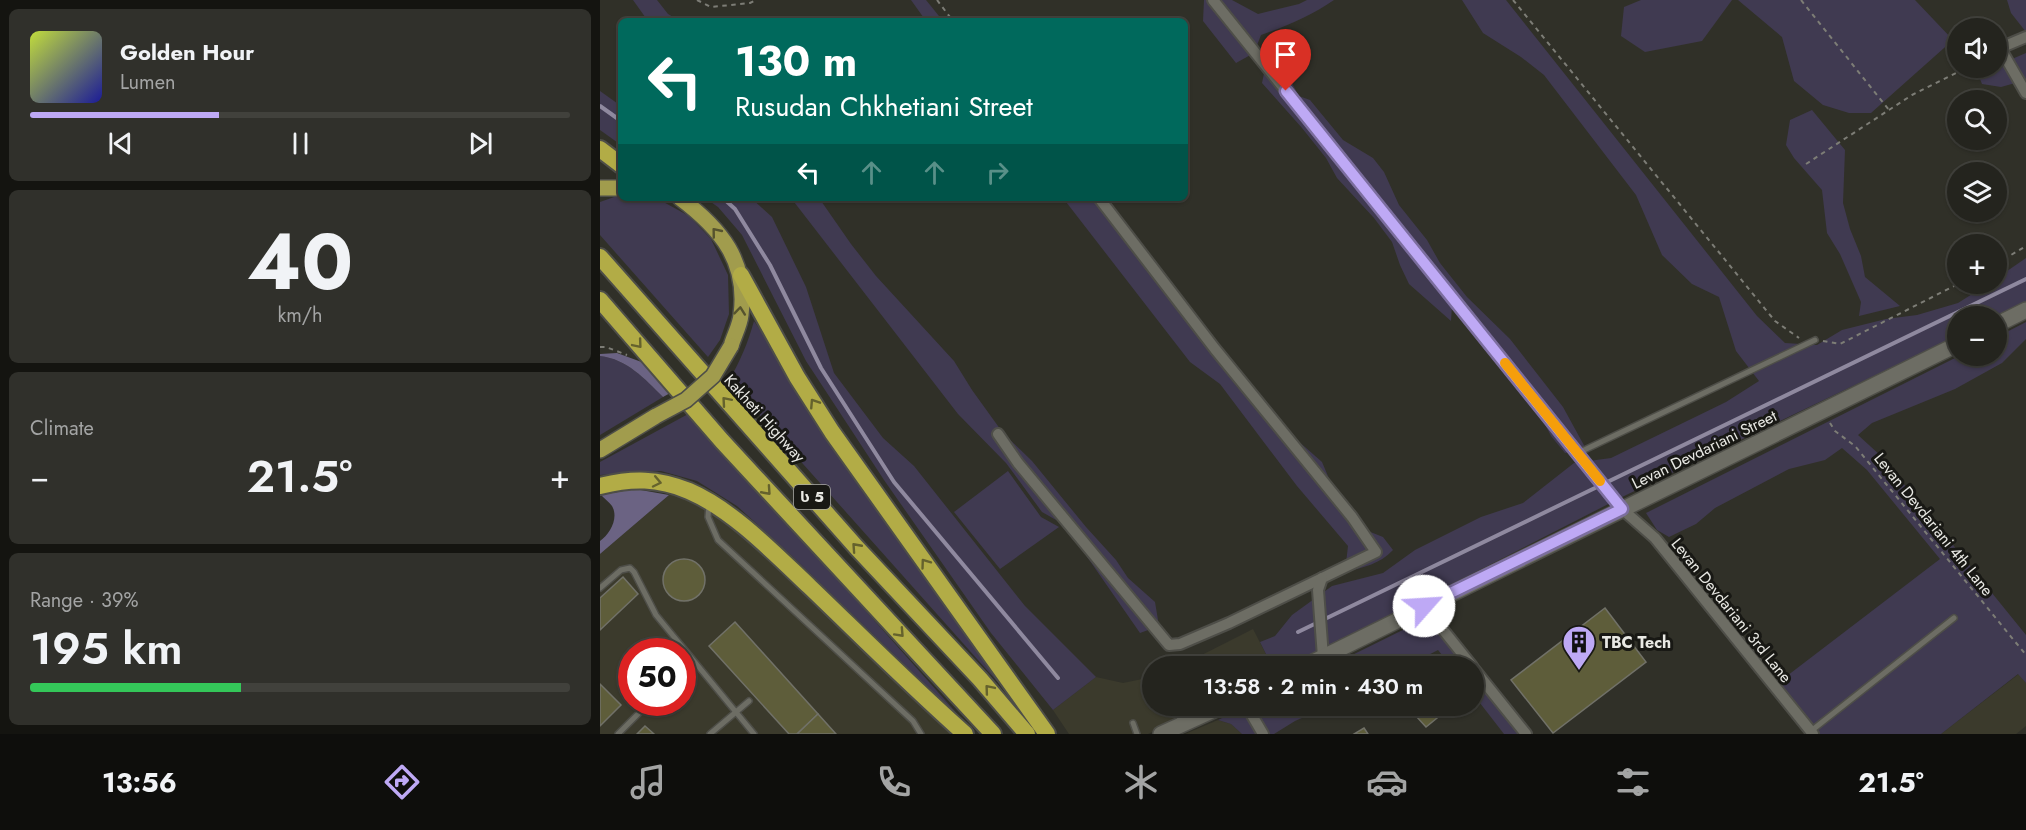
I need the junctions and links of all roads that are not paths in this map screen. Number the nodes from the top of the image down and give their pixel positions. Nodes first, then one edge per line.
1 (1213, 0) edge
2 (2026, 37) edge
3 (2026, 93) edge
4 (600, 149) edge
5 (618, 163) edge
6 (600, 188) edge
7 (618, 188) edge
8 (684, 201) edge
9 (1101, 201) edge
10 (600, 257) edge
11 (741, 275) junction
12 (600, 300) edge
13 (2026, 310) edge
14 (2007, 320) edge
15 (1815, 340) road end
16 (1947, 349) edge
17 (998, 434) dead end
18 (600, 450) edge
19 (1577, 453) junction
20 (600, 486) edge
21 (709, 503) junction
22 (1622, 509) junction
23 (1322, 578) junction
24 (600, 588) edge
25 (1424, 606) junction
26 (1954, 618) dead end
27 (1323, 656) edge
28 (1325, 656) edge
29 (1463, 656) edge
30 (1484, 682) edge
31 (749, 701) dead end
32 (736, 712) junction
33 (636, 716) edge
34 (1179, 716) edge
35 (1200, 716) edge
36 (1252, 716) edge
37 (1133, 723) dead end
38 (1182, 724) junction
39 (1047, 733) edge
40 (1812, 733) edge
41 (618, 734) edge
42 (710, 734) edge
43 (754, 734) edge
44 (921, 734) edge
45 (965, 734) edge
46 (993, 734) edge
47 (1027, 734) edge
48 (1137, 734) edge
49 (1161, 734) edge
50 (1263, 734) edge
51 (1526, 734) edge

1 - 19 street, Levan Devdariani 3rd Lane
2 - 3 street
4 - 5 highway
6 - 7 main road
11 -> 8 main road
9 - 23 street
47 -> 10 highway, Kakheti Highway / ს 5
18 -> 11 main road, bridge
39 -> 11 highway
12 -> 46 highway, ს 5
13 - 14 main road
15 - 19 lane
16 - 22 main road, Levan Devdariani Street
17 - 23 street
19 - 22 street, Levan Devdariani 3rd Lane
20 -> 21 highway
21 - 44 lane
21 - 45 highway
22 - 25 main road, Levan Devdariani Street
22 - 40 street, Levan Devdariani 3rd Lane
23 - 27 street
24 - 32 lane
25 - 28 main road, Levan Devdariani Street
25 - 29 street
26 - 40 lane
30 - 51 street
31 - 32 lane
32 - 42 lane
32 - 43 lane
33 - 41 lane
34 - 38 lane
35 - 38 main road
36 - 50 street
37 - 48 lane
38 - 49 main road

